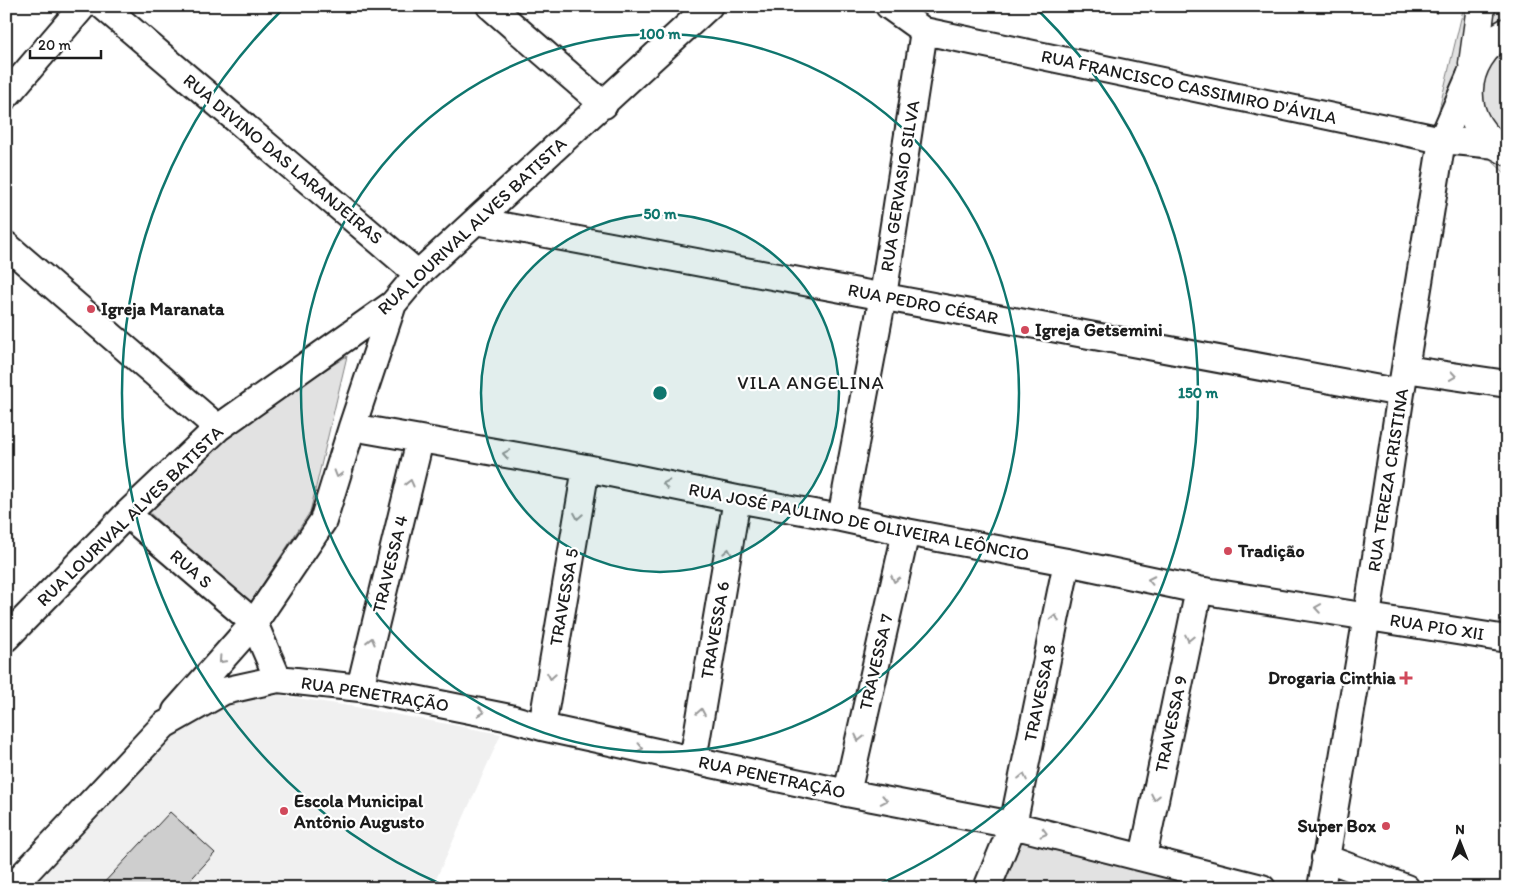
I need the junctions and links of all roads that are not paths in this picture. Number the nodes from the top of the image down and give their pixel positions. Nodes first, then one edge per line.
1 (83, 6) edge
2 (103, 6) edge
3 (490, 6) edge
4 (710, 6) edge
5 (889, 6) edge
6 (1481, 6) edge
7 (924, 31) junction
8 (1507, 32) edge
9 (1471, 72) junction
10 (6, 96) edge
11 (604, 105) junction
12 (1442, 140) junction
13 (1504, 149) edge
14 (476, 221) junction
15 (6, 245) edge
16 (418, 274) junction
17 (883, 296) junction
18 (393, 304) junction
19 (1403, 381) junction
20 (1507, 384) edge
21 (352, 427) junction
22 (218, 428) junction
23 (420, 440) junction
24 (586, 468) junction
25 (737, 499) junction
26 (127, 514) junction
27 (841, 518) junction
28 (906, 532) junction
29 (1067, 562) junction
30 (1199, 590) junction
31 (1367, 616) junction
32 (254, 623) junction
33 (7, 636) edge
34 (1507, 639) edge
35 (278, 679) junction
36 (360, 688) junction
37 (164, 725) junction
38 (542, 727) junction
39 (693, 760) junction
40 (847, 793) junction
41 (1013, 825) junction
42 (1143, 857) junction
43 (1325, 858) junction
44 (12, 888) edge
45 (987, 888) edge
46 (1262, 888) edge
47 (1321, 888) edge
48 (1406, 888) edge

1 - 10 street
2 - 16 street, RUA DIVINO DAS LARANJEIRAS
3 - 11 street
4 - 11 street, RUA LOURIVAL ALVES BATISTA
5 - 7 street, RUA FRANCISCO CASSIMIRO D'ÁVILA
6 - 9 street
7 - 12 street, RUA FRANCISCO CASSIMIRO D'ÁVILA
7 - 17 street, RUA GERVASIO SILVA
8 - 9 street
9 - 12 street, RUA TEREZA CRISTINA
9 - 13 street
11 - 14 street, RUA LOURIVAL ALVES BATISTA
12 - 13 street, RUA FRANCISCO CASSIMIRO D'ÁVILA
12 - 19 street, RUA TEREZA CRISTINA
14 - 16 street, RUA LOURIVAL ALVES BATISTA
14 - 17 street, RUA PEDRO CÉSAR
15 - 22 street
16 - 18 street, RUA LOURIVAL ALVES BATISTA
17 - 19 street, RUA PEDRO CÉSAR
17 - 27 street, RUA GERVASIO SILVA
18 - 21 street
18 - 22 street, RUA LOURIVAL ALVES BATISTA
19 -> 20 street, RUA PEDRO CÉSAR
19 - 31 street, RUA TEREZA CRISTINA
21 - 23 street, RUA JOSÉ PAULINO DE OLIVEIRA LEÔNCIO
21 -> 32 street
22 - 26 street, RUA LOURIVAL ALVES BATISTA
24 -> 23 street, RUA JOSÉ PAULINO DE OLIVEIRA LEÔNCIO
36 -> 23 street, TRAVESSA 4
25 -> 24 street, RUA JOSÉ PAULINO DE OLIVEIRA LEÔNCIO
24 -> 38 street, TRAVESSA 5
25 - 27 street, RUA JOSÉ PAULINO DE OLIVEIRA LEÔNCIO
39 -> 25 street, TRAVESSA 6
26 - 32 street, RUA S
26 - 33 street, RUA LOURIVAL ALVES BATISTA
27 - 28 street, RUA JOSÉ PAULINO DE OLIVEIRA LEÔNCIO
28 - 29 street, RUA JOSÉ PAULINO DE OLIVEIRA LEÔNCIO
28 -> 40 street, TRAVESSA 7
30 -> 29 street, RUA JOSÉ PAULINO DE OLIVEIRA LEÔNCIO
41 -> 29 street, TRAVESSA 8
31 -> 30 street, RUA JOSÉ PAULINO DE OLIVEIRA LEÔNCIO
30 -> 42 street, TRAVESSA 9
31 - 34 street, RUA PIO XII
31 - 43 street, RUA TEREZA CRISTINA
32 - 35 street
32 -> 37 street
35 - 36 street, RUA PENETRAÇÃO
35 - 37 street, RUA PENETRAÇÃO
36 -> 38 street, RUA PENETRAÇÃO
37 - 44 street
38 -> 39 street, RUA PENETRAÇÃO
39 - 40 street, RUA PENETRAÇÃO
40 -> 41 street, RUA PENETRAÇÃO
41 -> 42 street, RUA PENETRAÇÃO
41 - 45 street, TRAVESSA 8
42 - 46 street, RUA PENETRAÇÃO
43 - 47 street, RUA TEREZA CRISTINA
43 - 48 street

